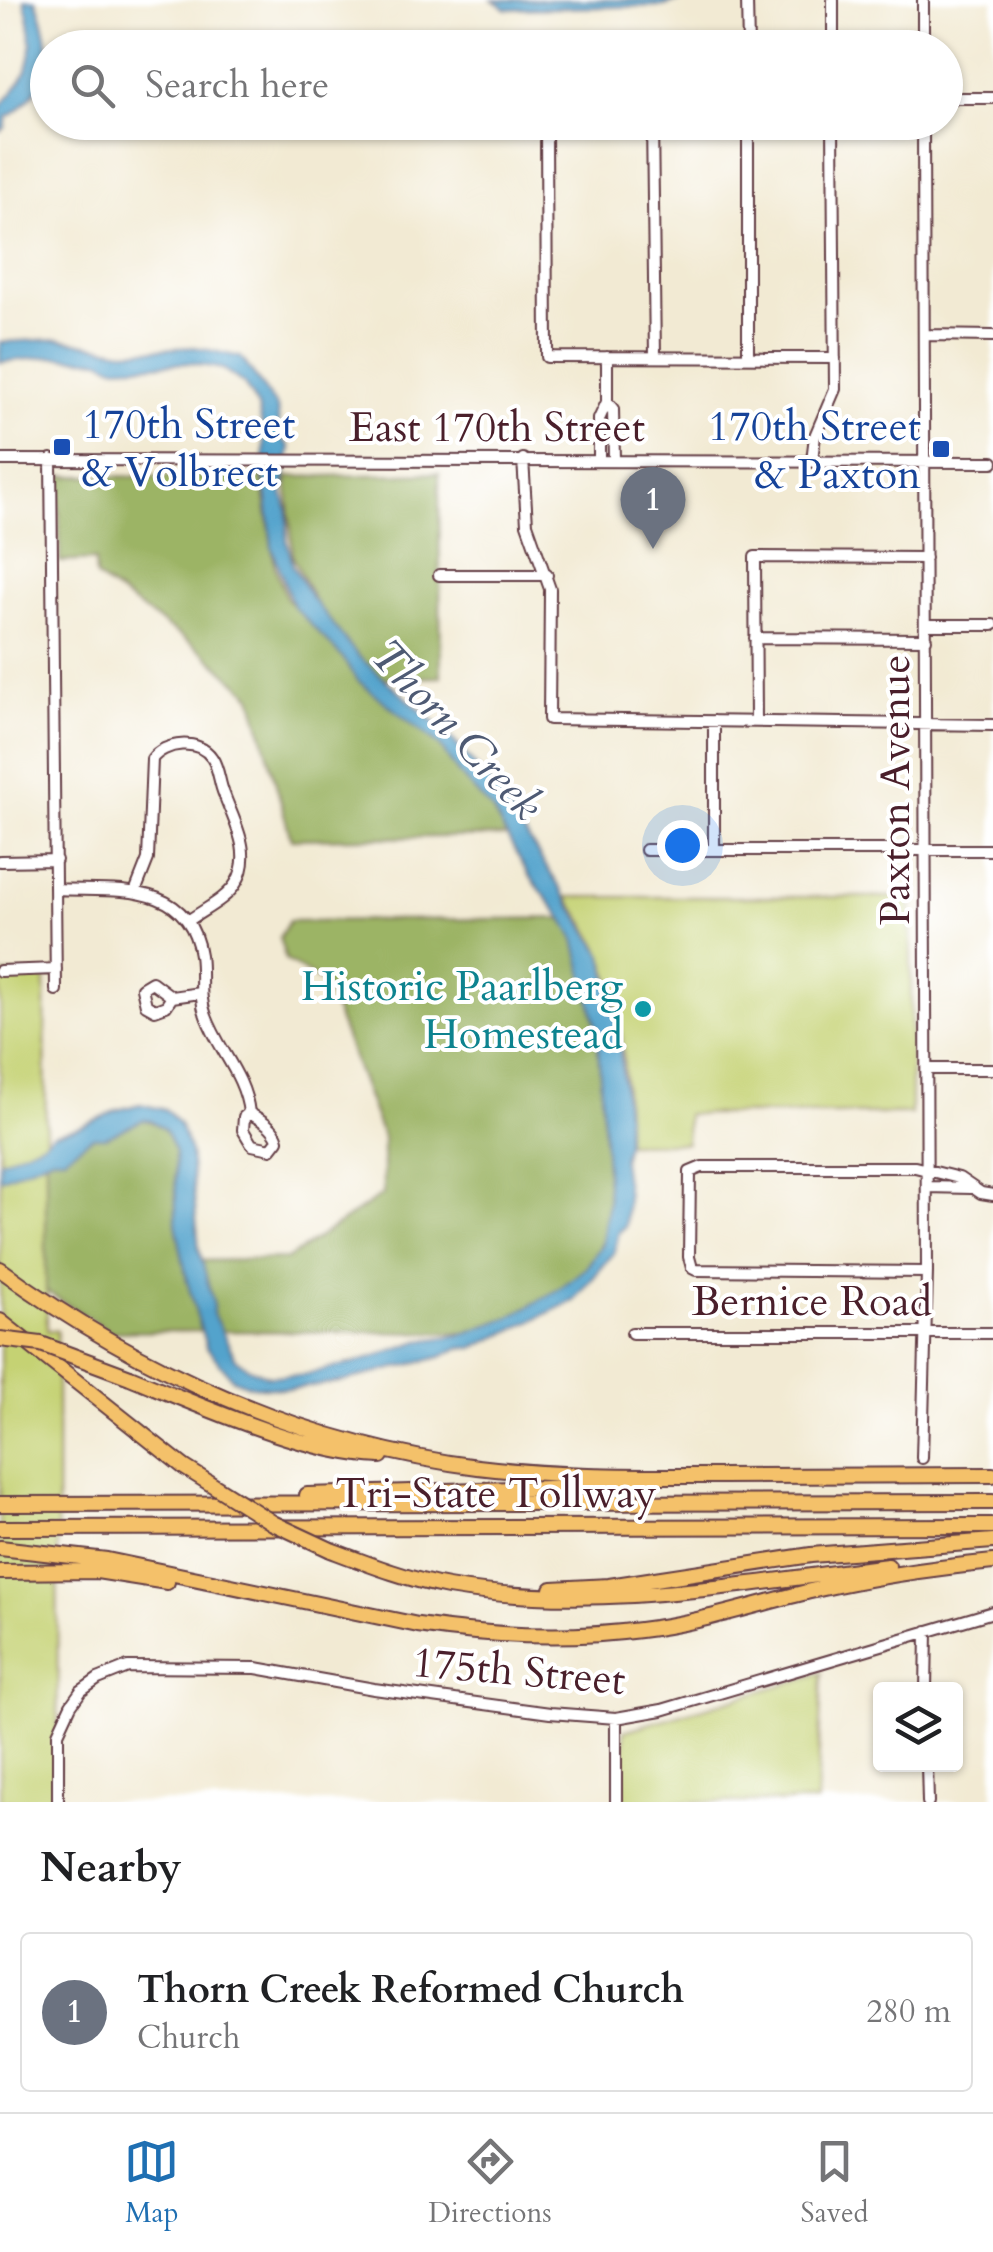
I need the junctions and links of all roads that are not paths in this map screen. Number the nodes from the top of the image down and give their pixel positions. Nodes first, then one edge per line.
1 (747, 0) edge
2 (833, 0) edge
3 (923, 0) edge
4 (748, 30) edge
5 (833, 30) edge
6 (923, 30) edge
7 (963, 98) edge
8 (993, 98) edge
9 (546, 140) edge
10 (652, 140) edge
11 (748, 140) edge
12 (833, 140) edge
13 (924, 140) edge
14 (926, 336) junction
15 (993, 336) edge
16 (607, 357) junction
17 (655, 357) junction
18 (748, 358) junction
19 (835, 358) junction
20 (607, 402) junction
21 (51, 459) junction
22 (523, 459) junction
23 (599, 459) junction
24 (614, 459) junction
25 (0, 460) edge
26 (812, 460) junction
27 (926, 461) junction
28 (993, 462) edge
29 (925, 558) junction
30 (439, 575) dead end
31 (547, 575) junction
32 (926, 625) junction
33 (993, 625) edge
34 (755, 638) junction
35 (926, 639) junction
36 (714, 721) junction
37 (756, 722) junction
38 (926, 722) junction
39 (993, 725) edge
40 (646, 850) dead end
41 (714, 850) junction
42 (926, 850) junction
43 (993, 850) edge
44 (56, 860) junction
45 (0, 861) edge
46 (56, 889) junction
47 (134, 892) junction
48 (188, 921) junction
49 (56, 970) junction
50 (0, 971) edge
51 (56, 990) dead end
52 (200, 993) junction
53 (172, 997) dead end
54 (927, 1069) junction
55 (993, 1069) edge
56 (248, 1114) dead end
57 (927, 1170) junction
58 (927, 1187) junction
59 (972, 1188) junction
60 (993, 1195) edge
61 (0, 1269) edge
62 (927, 1272) junction
63 (0, 1321) edge
64 (632, 1333) dead end
65 (927, 1333) junction
66 (993, 1333) edge
67 (0, 1339) edge
68 (412, 1456) junction
69 (922, 1458) dead end
70 (775, 1476) junction
71 (993, 1476) edge
72 (993, 1502) edge
73 (0, 1504) edge
74 (215, 1504) junction
75 (993, 1526) edge
76 (0, 1528) edge
77 (993, 1541) edge
78 (0, 1548) edge
79 (993, 1560) edge
80 (0, 1572) edge
81 (402, 1573) junction
82 (306, 1603) junction
83 (993, 1612) edge
84 (927, 1630) junction
85 (926, 1682) edge
86 (616, 1718) junction
87 (926, 1772) edge
88 (58, 1802) edge
89 (616, 1802) edge
90 (928, 1802) edge

1 - 4 street
2 - 5 street
3 - 6 street
7 - 8 street
9 - 16 street
10 - 17 street
11 - 18 street
12 - 19 street
13 - 14 street, Paxton Avenue
14 - 15 street
14 - 27 street, Paxton Avenue
16 - 17 street
16 - 20 street
17 - 18 street
18 - 19 street
19 - 26 street
20 - 23 street
20 - 24 street
21 - 22 street, East 170th Street
21 - 25 street, East 170th Street
21 - 44 street
22 - 23 street, East 170th Street
22 - 31 street
23 - 24 street, East 170th Street
24 - 26 street, East 170th Street
26 - 27 street, East 170th Street
27 - 28 street, East 170th Street
27 - 29 street, Paxton Avenue
29 - 32 street, Paxton Avenue
29 - 34 street
30 - 31 street
31 - 36 street
32 - 33 street
32 - 35 street, Paxton Avenue
34 - 35 street
34 - 37 street
35 - 38 street, Paxton Avenue
36 - 37 street
36 - 41 street
37 - 38 street
38 - 39 street
38 - 42 street, Paxton Avenue
40 - 41 street
41 - 42 street
42 - 43 street
42 - 54 street, Paxton Avenue
44 - 45 street
44 - 46 street
46 - 47 street
46 - 49 street
47 - 48 street
47 - 48 street
48 - 52 street
49 - 50 street
49 - 51 street
52 - 53 street
52 - 56 street
54 - 55 street
54 - 57 street, Paxton Avenue
57 - 58 street, Paxton Avenue
57 - 59 street
57 - 62 street
58 - 59 street
58 - 62 street, Paxton Avenue
59 - 60 street
61 - 68 highway
62 - 65 street, Paxton Avenue
63 - 81 highway, bridge
64 - 65 street, Bernice Road
65 - 66 street, Bernice Road
65 - 69 street, Paxton Avenue
67 - 68 highway, bridge
68 - 70 highway
70 - 71 highway
70 - 74 highway
72 - 74 highway, Tri-State Tollway
73 - 74 highway, Tri-State Tollway
75 - 76 highway, Tri-State Tollway
77 - 81 highway
78 - 82 highway
79 - 81 highway
79 - 82 highway
80 - 82 highway
83 - 84 street, 175th Street
84 - 85 street
84 - 86 street, 175th Street
86 - 88 street, 175th Street
86 - 89 street
87 - 90 street

